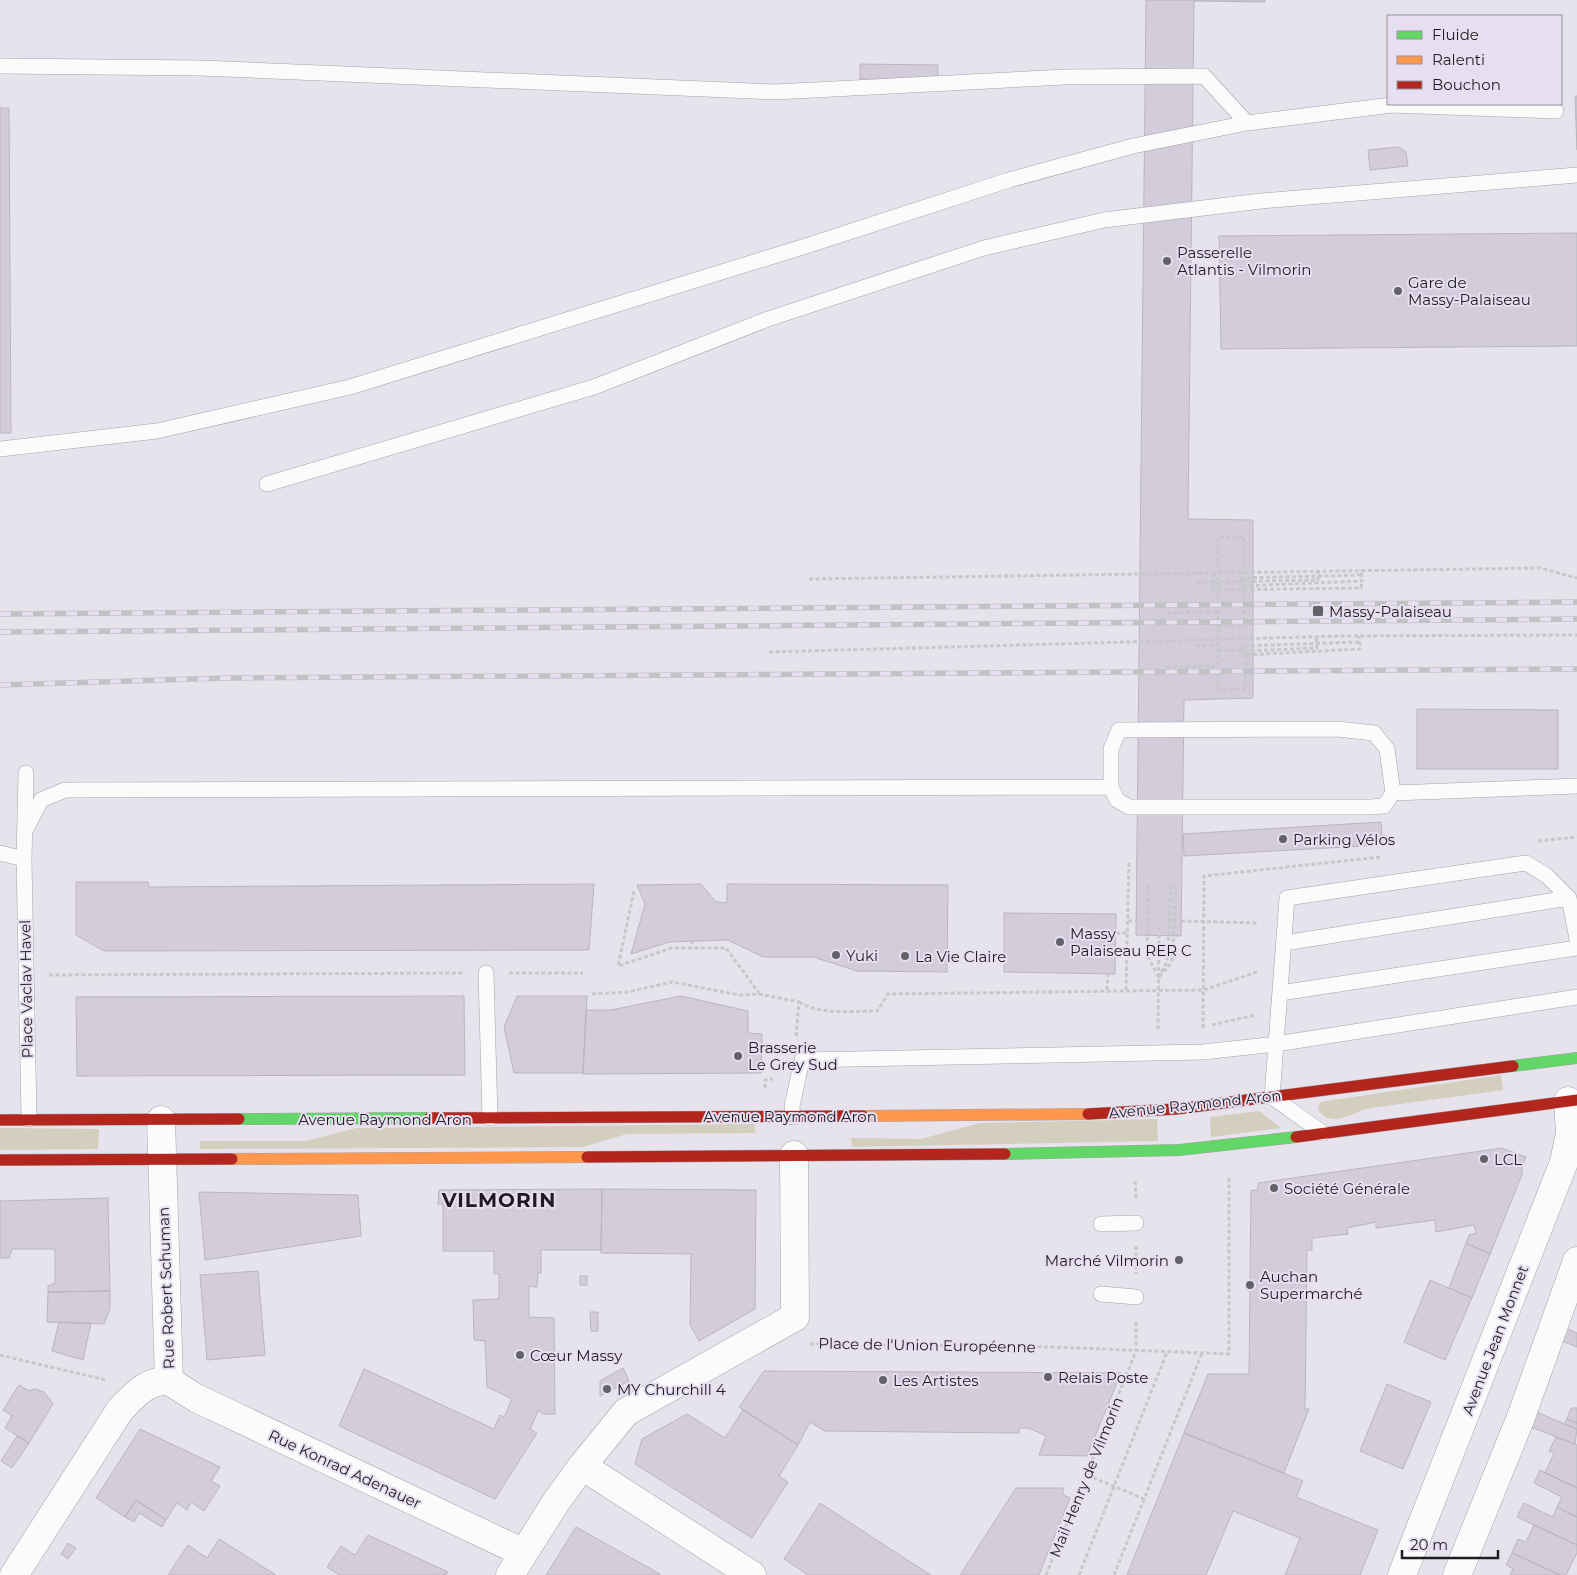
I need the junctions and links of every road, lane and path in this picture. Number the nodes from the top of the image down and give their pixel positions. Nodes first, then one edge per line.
1 (0, 66) edge
2 (1556, 111) dead end
3 (1248, 123) junction
4 (1577, 174) edge
5 (0, 449) edge
6 (267, 484) dead end
7 (1361, 569) junction
8 (1318, 570) junction
9 (1214, 571) junction
10 (1361, 575) junction
11 (1577, 578) edge
12 (809, 579) dead end
13 (1318, 580) junction
14 (1362, 580) junction
15 (1197, 582) dead end
16 (1206, 582) junction
17 (1243, 582) junction
18 (1217, 583) junction
19 (1318, 588) junction
20 (1218, 612) junction
21 (1168, 613) dead end
22 (1218, 626) junction
23 (1577, 635) edge
24 (1359, 636) junction
25 (1316, 637) junction
26 (1210, 640) junction
27 (1359, 642) junction
28 (1218, 645) junction
29 (1196, 646) dead end
30 (1204, 646) junction
31 (1243, 650) junction
32 (1218, 651) junction
33 (769, 652) dead end
34 (1218, 666) junction
35 (1166, 667) dead end
36 (26, 773) dead end
37 (1577, 786) edge
38 (1111, 787) junction
39 (1393, 793) junction
40 (26, 829) junction
41 (0, 853) edge
42 (24, 859) junction
43 (1129, 862) dead end
44 (1259, 870) dead end
45 (1148, 885) dead end
46 (1171, 885) dead end
47 (1176, 885) dead end
48 (634, 891) dead end
49 (1570, 898) junction
50 (1128, 921) junction
51 (1137, 921) dead end
52 (1204, 921) junction
53 (1181, 922) dead end
54 (1258, 923) dead end
55 (1159, 931) dead end
56 (1116, 933) dead end
57 (1128, 933) junction
58 (1577, 939) edge
59 (692, 940) dead end
60 (1284, 943) junction
61 (692, 948) junction
62 (1577, 948) edge
63 (1115, 951) dead end
64 (1127, 951) junction
65 (1258, 972) dead end
66 (486, 973) junction
67 (582, 973) dead end
68 (1108, 974) dead end
69 (26, 975) junction
70 (1158, 978) junction
71 (1107, 990) junction
72 (1126, 990) junction
73 (1204, 990) junction
74 (1158, 991) junction
75 (1280, 993) junction
76 (592, 994) dead end
77 (759, 994) junction
78 (1577, 997) edge
79 (798, 1002) junction
80 (1255, 1015) dead end
81 (1204, 1026) junction
82 (796, 1039) dead end
83 (1276, 1044) junction
84 (1203, 1052) junction
85 (1159, 1054) junction
86 (1577, 1058) edge
87 (776, 1079) dead end
88 (765, 1082) dead end
89 (1272, 1097) junction
90 (1571, 1098) edge
91 (971, 1115) junction
92 (490, 1118) junction
93 (29, 1119) junction
94 (0, 1120) edge
95 (161, 1120) junction
96 (793, 1122) junction
97 (934, 1128) dead end
98 (1324, 1134) junction
99 (797, 1147) junction
100 (0, 1160) edge
101 (162, 1160) junction
102 (1229, 1169) dead end
103 (1135, 1175) dead end
104 (1136, 1223) joint
105 (1101, 1224) dead end
106 (1577, 1261) edge
107 (1101, 1294) dead end
108 (1136, 1297) dead end
109 (1136, 1333) dead end
110 (765, 1335) junction
111 (1136, 1351) junction
112 (1167, 1352) junction
113 (1202, 1353) junction
114 (0, 1355) edge
115 (169, 1381) junction
116 (143, 1389) junction
117 (582, 1466) junction
118 (1086, 1475) junction
119 (1115, 1486) junction
120 (1144, 1499) junction
121 (517, 1564) edge
122 (14, 1575) edge
123 (752, 1575) edge
124 (1046, 1575) edge
125 (1079, 1575) edge
126 (1114, 1575) edge
127 (1402, 1575) edge
128 (1456, 1575) edge

1 - 3 lane
2 - 3 lane
3 - 5 lane
4 - 6 lane
7 - 8 path
7 - 10 path
7 - 11 path
8 - 9 path
8 - 13 path
9 - 12 path
9 - 16 path
10 - 14 path
10 - 17 path
13 - 17 path
13 - 19 path
14 - 17 path
14 - 19 path
15 - 16 path
16 - 18 path
17 - 18 path
17 - 18 path
17 - 19 path
17 - 22 path
18 - 20 path
20 - 21 path
20 - 22 path
22 - 28 path
23 - 24 path
24 - 25 path
24 - 27 path
25 - 26 path
25 - 34 path
26 - 30 path
26 - 33 path
27 - 31 path
27 - 31 path
28 - 30 path
28 - 32 path
29 - 30 path
31 - 32 path
32 - 34 path
34 - 35 path
36 - 40 lane, Place Vaclav Havel
37 - 39 lane
38 - 39 lane
38 - 39 lane
38 - 40 lane
40 - 42 lane, Place Vaclav Havel
41 - 42 lane
42 - 69 lane, Place Vaclav Havel
43 - 50 path
44 - 52 path
45 - 70 path
46 - 70 path
47 - 70 path
48 - 61 path
49 - 58 lane
49 - 60 lane
49 - 60 lane
50 - 51 path
50 - 57 path
52 - 53 path
52 - 54 path
52 - 73 path
55 - 70 path
56 - 57 path
57 - 64 path
59 - 61 path
60 - 75 lane
61 - 77 path
62 - 75 lane
63 - 64 path
64 - 72 path
65 - 73 path
66 - 67 path
66 - 69 path
66 - 92 lane
68 - 71 path
69 - 93 lane, Place Vaclav Havel
70 - 74 path
71 - 72 path
71 - 79 path
72 - 74 path
73 - 74 path
73 - 81 path
74 - 85 path
75 - 83 lane
76 - 77 path
77 - 79 path
78 - 83 lane
79 - 82 path
80 - 81 path
81 - 84 path
83 - 84 lane
83 - 89 lane
84 - 85 lane
85 - 96 lane
86 - 89 street, Avenue Raymond Aron
87 - 88 path
89 - 91 street, Avenue Raymond Aron
89 - 98 lane
90 - 98 street
90 - 127 street, Avenue Jean Monnet
91 - 96 street, Avenue Raymond Aron
91 - 97 street
92 - 95 street, Avenue Raymond Aron
92 - 96 street, Avenue Raymond Aron
93 - 94 street, Avenue Raymond Aron
93 - 95 street, Avenue Raymond Aron
95 - 101 street, Rue Robert Schuman
98 - 99 street
99 - 101 street
99 - 110 street
100 - 101 street
101 - 115 street, Rue Robert Schuman
102 - 113 path, Place de l'Union Européenne
103 - 104 path
104 - 105 lane
106 - 128 street
107 - 108 lane
109 - 111 path
110 - 111 path, Place de l'Union Européenne
110 - 117 street
111 - 112 path, Place de l'Union Européenne
111 - 118 path, Mail Henry de Vilmorin
112 - 113 path, Place de l'Union Européenne
112 - 119 path, Mail Henry de Vilmorin
113 - 120 path
114 - 116 path
115 - 116 street, Rue Robert Schuman
115 - 121 street, Rue Konrad Adenauer
116 - 122 street, Rue Robert Schuman
117 - 121 street
117 - 123 street
118 - 119 path
118 - 124 path, Mail Henry de Vilmorin
119 - 120 path
119 - 125 path, Mail Henry de Vilmorin
120 - 126 path

